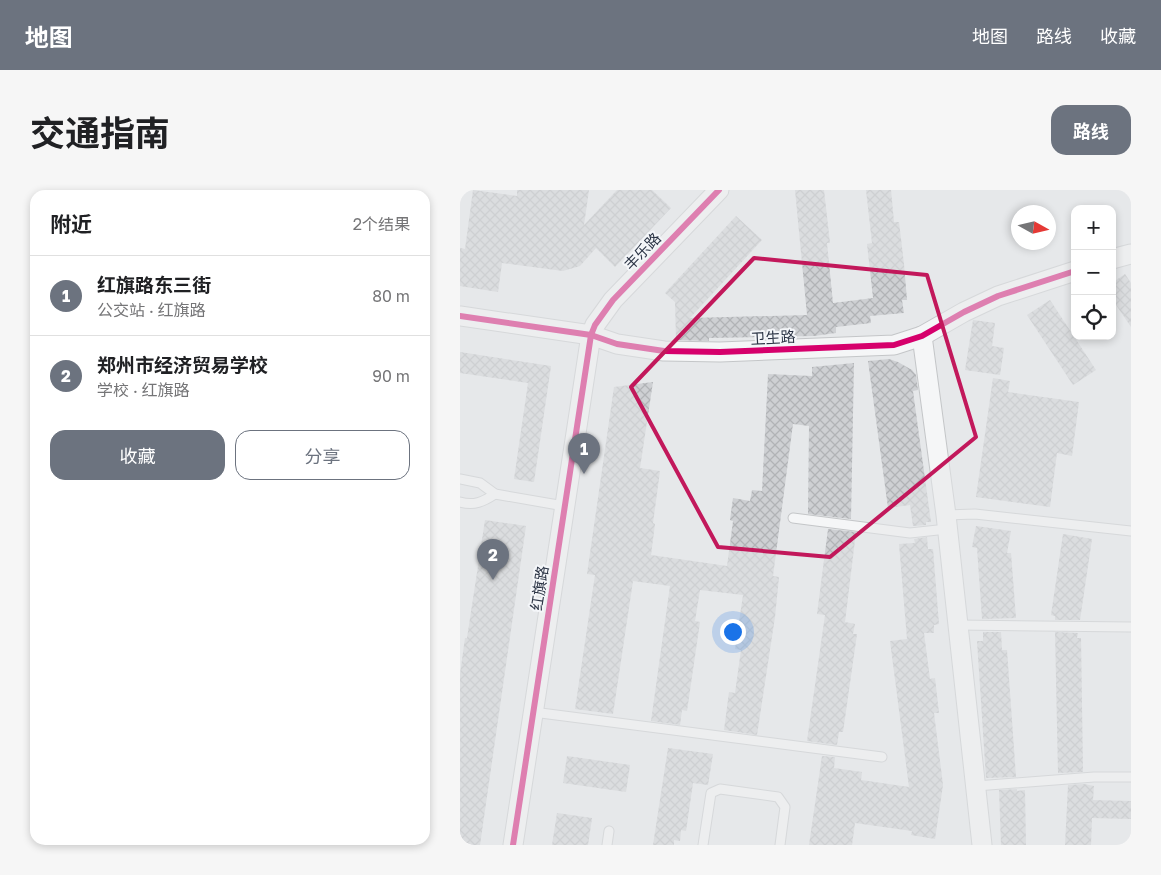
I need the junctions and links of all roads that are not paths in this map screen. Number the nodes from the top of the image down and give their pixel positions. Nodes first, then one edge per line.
1 (719, 190) edge
2 (1131, 254) edge
3 (1116, 259) edge
4 (1071, 272) edge
5 (460, 316) edge
6 (591, 335) junction
7 (922, 336) junction
8 (460, 479) edge
9 (495, 494) junction
10 (460, 502) edge
11 (564, 506) junction
12 (794, 518) dead end
13 (947, 522) junction
14 (1131, 531) edge
15 (958, 625) junction
16 (1131, 627) edge
17 (533, 712) junction
18 (882, 757) dead end
19 (1131, 777) edge
20 (976, 786) junction
21 (609, 831) dead end
22 (514, 845) edge
23 (607, 845) edge
24 (703, 845) edge
25 (780, 845) edge
26 (982, 845) edge

1 - 6 street, 丰乐路
2 - 3 street
4 - 7 street, 卫生路
5 - 6 street, 卫生路
6 - 7 street, 卫生路
6 - 11 street, 红旗路
7 - 13 street
8 - 9 lane
9 - 10 lane
9 - 11 lane
11 - 17 street, 红旗路
12 - 13 lane
13 - 14 lane
13 - 15 street
15 - 16 lane
15 - 20 street
17 - 18 lane
17 - 22 street, 红旗路
19 - 20 lane
20 - 26 street
21 - 23 lane
24 - 25 lane

